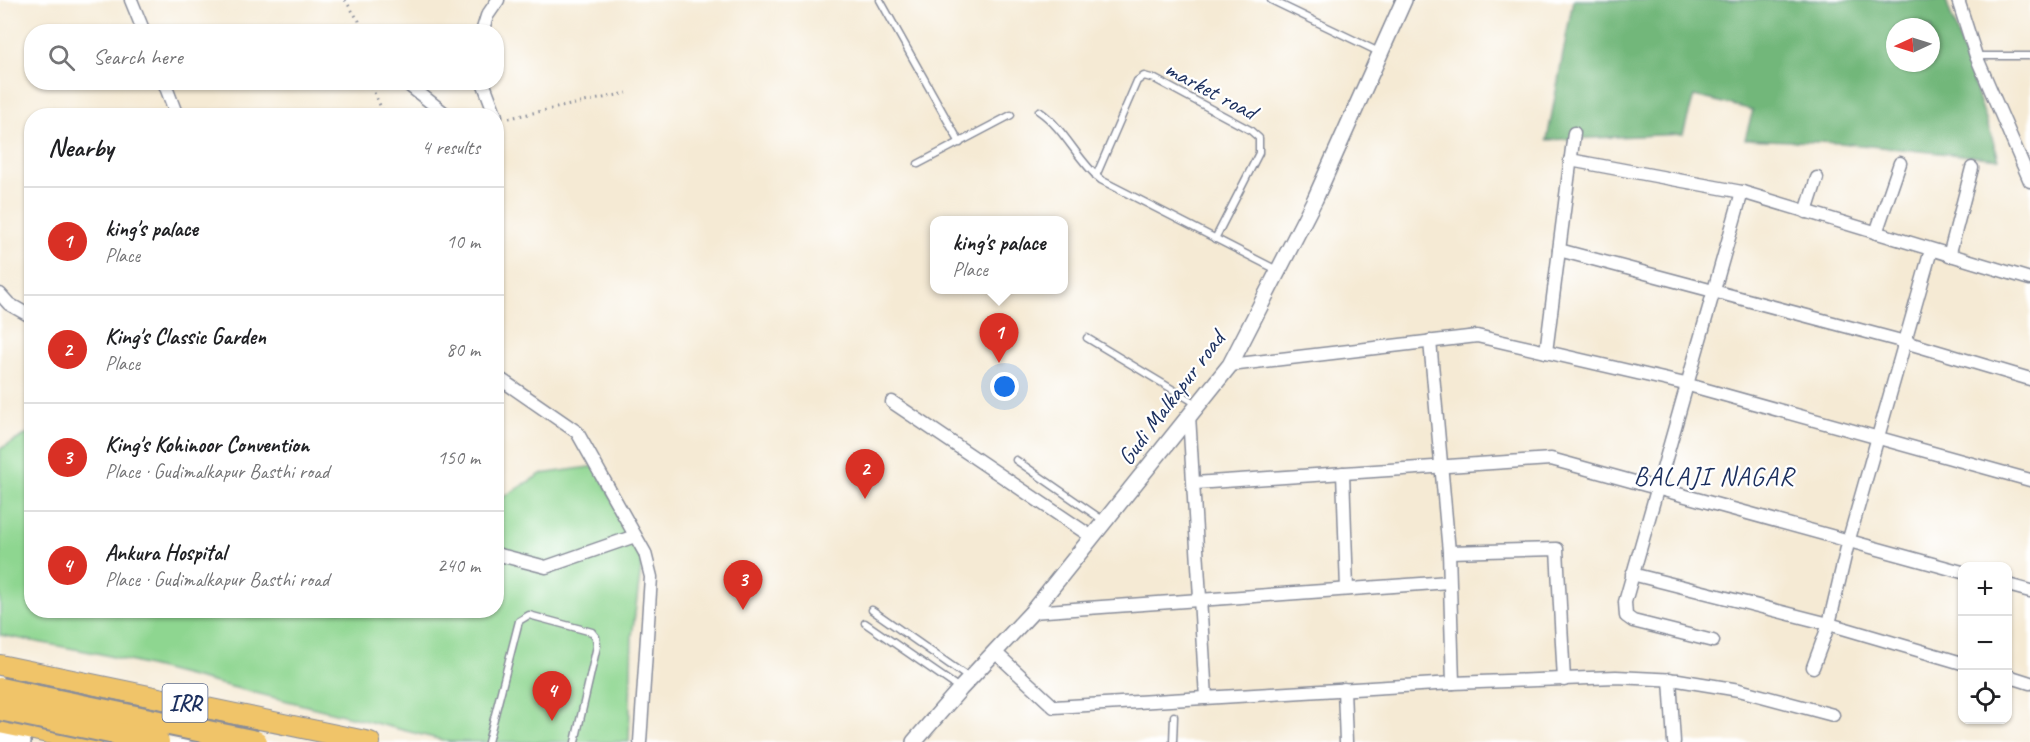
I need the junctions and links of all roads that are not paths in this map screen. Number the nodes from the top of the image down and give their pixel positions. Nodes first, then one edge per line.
1 (131, 0) edge
2 (498, 0) edge
3 (880, 0) edge
4 (1271, 0) edge
5 (1404, 0) edge
6 (1958, 0) edge
7 (141, 24) edge
8 (484, 24) edge
9 (1381, 53) junction
10 (1976, 56) junction
11 (2030, 56) edge
12 (167, 90) edge
13 (415, 90) edge
14 (486, 90) edge
15 (174, 108) edge
16 (438, 108) edge
17 (493, 108) edge
18 (1039, 111) dead end
19 (1011, 115) dead end
20 (1574, 133) dead end
21 (960, 143) junction
22 (1570, 160) junction
23 (1900, 163) dead end
24 (918, 164) dead end
25 (1972, 168) dead end
26 (1096, 176) junction
27 (1817, 178) dead end
28 (2030, 181) edge
29 (1742, 192) junction
30 (1806, 212) junction
31 (1876, 233) junction
32 (1215, 239) junction
33 (1559, 250) junction
34 (1930, 250) junction
35 (1949, 256) junction
36 (1278, 270) junction
37 (2030, 279) edge
38 (1714, 290) junction
39 (0, 294) edge
40 (24, 312) edge
41 (1087, 338) dead end
42 (1430, 341) junction
43 (1905, 342) junction
44 (1546, 352) junction
45 (1230, 365) junction
46 (2030, 379) edge
47 (504, 382) edge
48 (1685, 384) junction
49 (892, 402) dead end
50 (1194, 410) junction
51 (1877, 438) junction
52 (1016, 460) dead end
53 (1441, 466) junction
54 (1343, 473) junction
55 (2030, 480) edge
56 (1195, 483) junction
57 (1657, 487) junction
58 (1104, 522) junction
59 (635, 536) junction
60 (1092, 537) junction
61 (1849, 539) junction
62 (1449, 552) junction
63 (504, 556) edge
64 (1958, 571) edge
65 (1632, 574) junction
66 (1449, 582) junction
67 (2012, 586) edge
68 (1347, 589) junction
69 (2030, 591) edge
70 (1201, 599) junction
71 (872, 610) dead end
72 (1032, 612) junction
73 (865, 623) dead end
74 (1829, 624) junction
75 (1713, 641) dead end
76 (995, 652) junction
77 (1958, 662) edge
78 (0, 665) edge
79 (1814, 667) dead end
80 (2012, 678) edge
81 (1670, 679) junction
82 (1564, 680) junction
83 (1453, 683) junction
84 (2030, 683) edge
85 (964, 684) junction
86 (0, 689) edge
87 (1344, 689) junction
88 (120, 690) junction
89 (1206, 698) junction
90 (0, 709) edge
91 (1833, 715) dead end
92 (1174, 716) dead end
93 (0, 723) edge
94 (0, 737) edge
95 (22, 742) edge
96 (92, 742) edge
97 (102, 742) edge
98 (120, 742) edge
99 (158, 742) edge
100 (256, 742) edge
101 (370, 742) edge
102 (488, 742) edge
103 (574, 742) edge
104 (640, 742) edge
105 (914, 742) edge
106 (1173, 742) edge
107 (1346, 742) edge
108 (1674, 742) edge

1 - 7 street
2 - 8 street
3 - 21 lane
4 - 9 lane
5 - 9 street, Gudi Malkapur road
6 - 10 street
9 - 36 street, Gudi Malkapur road
10 - 11 lane
10 - 28 street
12 - 15 street
13 - 16 street
14 - 17 street
18 - 26 lane
19 - 21 lane
20 - 22 street
21 - 24 lane
22 - 29 street
22 - 33 street
23 - 31 street
25 - 35 street
26 - 32 lane
26 - 32 lane, market road
27 - 30 street
29 - 30 street
29 - 38 street
30 - 31 street
31 - 34 street
32 - 36 lane
33 - 38 street
33 - 44 street
34 - 35 street
34 - 43 street
35 - 37 street
36 - 45 street, Gudi Malkapur road
38 - 43 street
38 - 48 street
39 - 40 street
41 - 50 lane
42 - 44 street
42 - 45 street
42 - 53 street
43 - 46 street
43 - 51 street
44 - 48 street
45 - 50 street, Gudi Malkapur road
47 - 59 street
48 - 51 street
48 - 57 street
49 - 60 street
50 - 56 street
50 - 58 street, Gudi Malkapur road
51 - 55 street
51 - 61 street
52 - 58 lane
53 - 54 street
53 - 57 street
53 - 62 street
54 - 56 street
54 - 68 street
56 - 70 street
57 - 61 street
57 - 65 street
58 - 60 street, Gudi Malkapur road
59 - 63 street
59 - 104 street
60 - 72 street, Gudi Malkapur road
61 - 64 street
61 - 74 street
62 - 66 street
62 - 82 street
65 - 74 street
65 - 75 street
66 - 68 street
66 - 83 street
67 - 69 street
68 - 70 street
70 - 72 street
70 - 89 street
71 - 85 lane
72 - 76 street, Gudi Malkapur road
73 - 85 lane
74 - 77 street
74 - 79 street
76 - 85 street, Gudi Malkapur road
76 - 89 street
78 - 88 main road, IRR
80 - 84 street
81 - 82 street
81 - 91 street
81 - 108 street
82 - 83 street
83 - 87 street
85 - 105 street, Gudi Malkapur road
86 - 100 highway, bridge
87 - 89 street
87 - 107 street
88 - 97 main road
88 - 98 main road
88 - 101 main road, IRR
90 - 99 highway, bridge
92 - 106 lane
93 - 96 main road
94 - 95 street
102 - 103 lane

